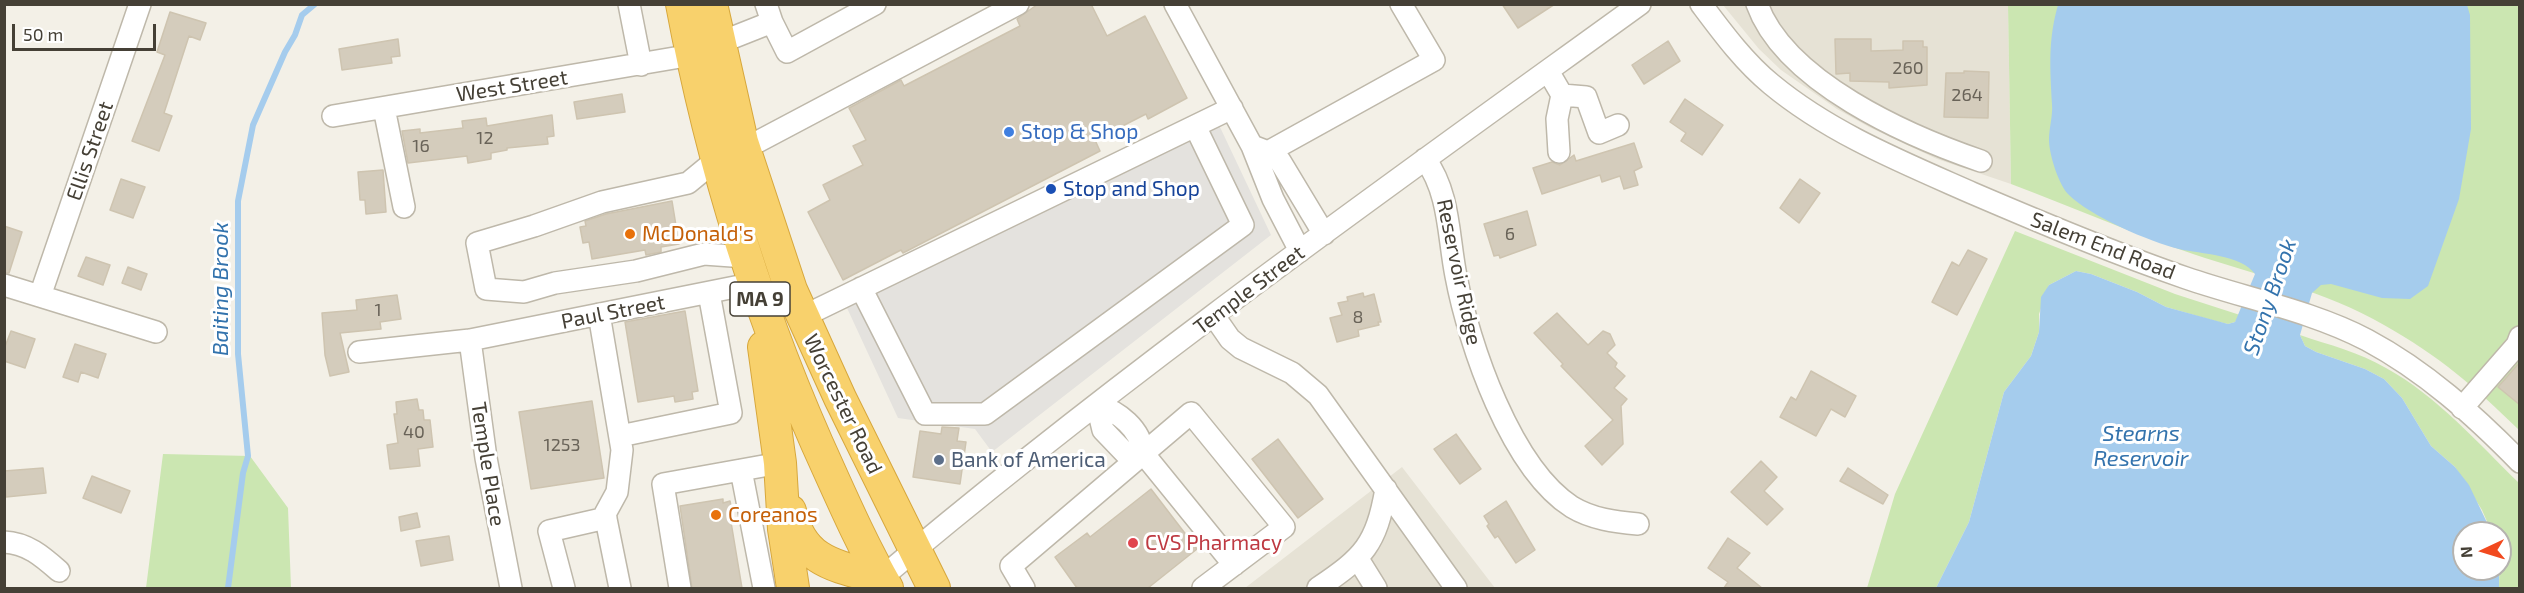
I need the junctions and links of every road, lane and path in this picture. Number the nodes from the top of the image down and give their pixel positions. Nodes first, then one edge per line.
1 (140, 4) edge
2 (629, 4) edge
3 (682, 4) edge
4 (711, 4) edge
5 (875, 4) edge
6 (1017, 4) edge
7 (1175, 4) edge
8 (1401, 4) edge
9 (1640, 4) edge
10 (1701, 4) edge
11 (1757, 4) edge
12 (769, 13) edge
13 (705, 49) junction
14 (641, 65) junction
15 (1548, 70) junction
16 (1562, 95) junction
17 (384, 108) junction
18 (1232, 108) junction
19 (333, 116) dead end
20 (1618, 125) dead end
21 (1195, 126) junction
22 (1260, 149) junction
23 (1559, 152) dead end
24 (730, 154) junction
25 (1425, 159) junction
26 (1981, 161) dead end
27 (404, 207) dead end
28 (1324, 234) junction
29 (1300, 251) junction
30 (751, 270) junction
31 (4, 285) edge
32 (861, 288) junction
33 (709, 293) junction
34 (40, 296) junction
35 (599, 315) junction
36 (802, 316) junction
37 (1214, 316) junction
38 (156, 332) dead end
39 (2520, 337) edge
40 (470, 339) junction
41 (359, 352) dead end
42 (1097, 405) junction
43 (2463, 408) junction
44 (620, 436) junction
45 (1143, 453) junction
46 (2520, 462) edge
47 (780, 463) junction
48 (741, 470) junction
49 (1386, 489) junction
50 (606, 518) junction
51 (1638, 524) dead end
52 (4, 542) edge
53 (914, 550) junction
54 (1358, 559) junction
55 (1234, 566) junction
56 (58, 571) dead end
57 (879, 585) edge
58 (511, 588) edge
59 (564, 588) edge
60 (620, 588) edge
61 (680, 588) edge
62 (764, 588) edge
63 (793, 588) edge
64 (934, 588) edge
65 (1024, 588) edge
66 (1203, 588) edge
67 (1318, 588) edge
68 (1376, 588) edge
69 (1456, 588) edge

1 - 34 street, Ellis Street
2 - 14 street
3 - 13 highway, Worcester Road / MA 9
4 - 13 highway, Worcester Road / MA 9
5 - 12 street
6 - 24 street
7 - 18 street
8 - 22 street
9 - 15 street, Temple Street
10 - 43 street, Salem End Road
11 - 26 street
12 - 13 street, West Street
13 - 14 street, West Street
13 - 24 highway, Worcester Road / MA 9
14 - 17 street, West Street
15 - 16 street
15 - 25 street, Temple Street
16 - 20 street
16 - 23 street
17 - 19 street, West Street
17 - 27 street
18 - 21 street
18 - 22 street
21 - 32 street
21 - 32 street
22 - 28 street
22 - 29 street
24 - 30 highway, Worcester Road / MA 9
24 - 30 street
24 - 36 highway, Worcester Road / MA 9
25 - 28 street, Temple Street
25 - 51 street, Reservoir Ridge
28 - 29 street, Temple Street
29 - 37 street, Temple Street
30 - 33 street, Paul Street
30 - 47 highway
30 - 57 highway, Worcester Road / MA 9
31 - 34 street
32 - 36 street
33 - 35 street, Paul Street
33 - 44 street
34 - 38 street
35 - 40 street, Paul Street
35 - 44 street
36 - 53 highway, Worcester Road / MA 9
37 - 42 street, Temple Street
37 - 49 street
39 - 43 street
40 - 41 street, Paul Street
40 - 58 street, Temple Place
42 - 45 street
42 - 53 street, Temple Street
43 - 46 street, Salem End Road
44 - 50 street
45 - 55 street
45 - 55 street
45 - 65 street
47 - 48 street
47 - 57 highway
47 - 63 highway
48 - 61 street
48 - 62 street
49 - 54 street
49 - 69 street
50 - 59 street
50 - 60 street
52 - 56 street
53 - 57 street, Temple Street
53 - 64 highway, Worcester Road / MA 9
54 - 67 street
54 - 68 street
55 - 66 street

